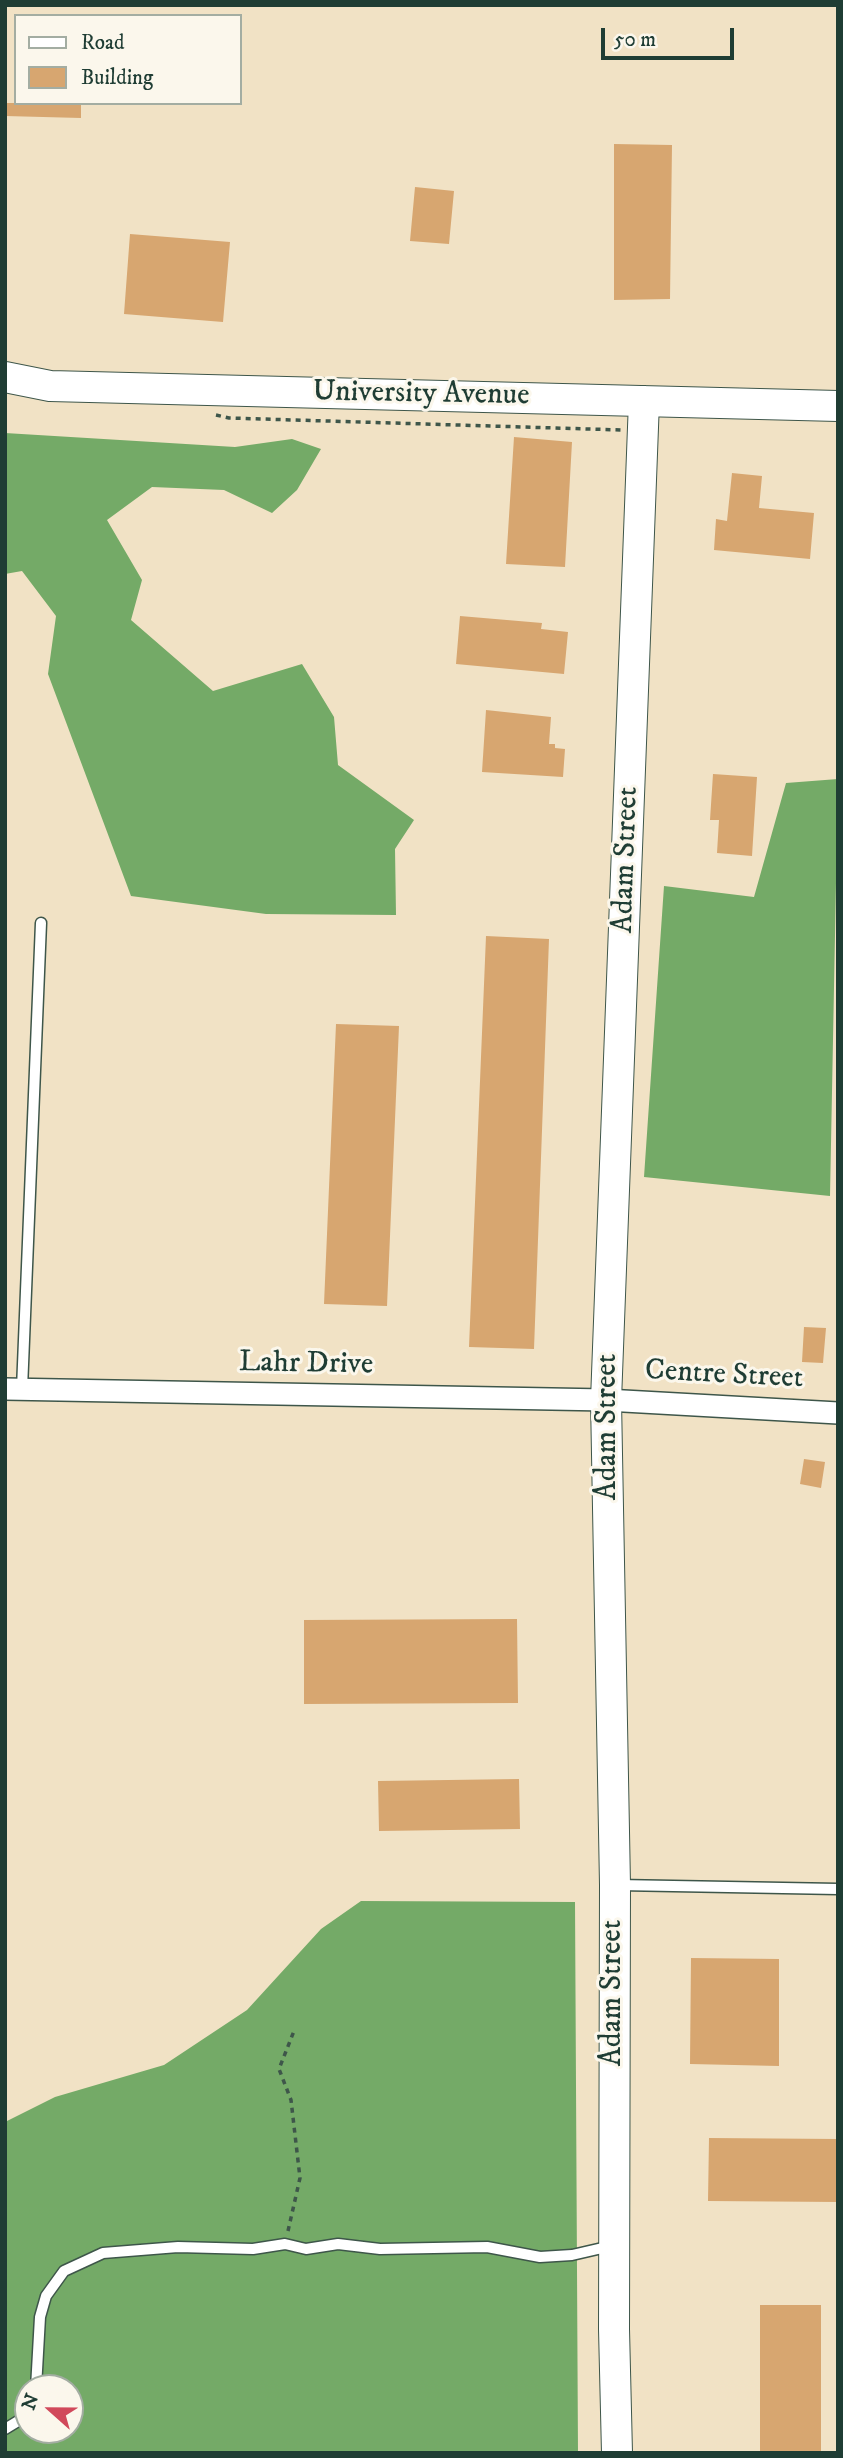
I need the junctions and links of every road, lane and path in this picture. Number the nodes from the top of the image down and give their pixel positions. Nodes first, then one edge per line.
1 (5, 377) edge
2 (644, 401) junction
3 (838, 406) edge
4 (41, 923) dead end
5 (13, 1389) edge
6 (606, 1400) junction
7 (838, 1413) edge
8 (615, 1885) junction
9 (838, 1889) edge
10 (294, 2031) dead end
11 (285, 2244) junction
12 (614, 2245) junction
13 (37, 2374) edge
14 (617, 2453) edge

1 - 2 street, University Avenue
2 - 3 street, University Avenue
2 - 6 street, Adam Street
4 - 5 lane
5 - 6 street, Lahr Drive
6 - 7 street, Centre Street
6 - 8 street, Adam Street
8 - 9 lane
8 - 12 street, Adam Street
10 - 11 path
11 - 12 lane
11 - 13 lane
12 - 14 street, Adam Street

